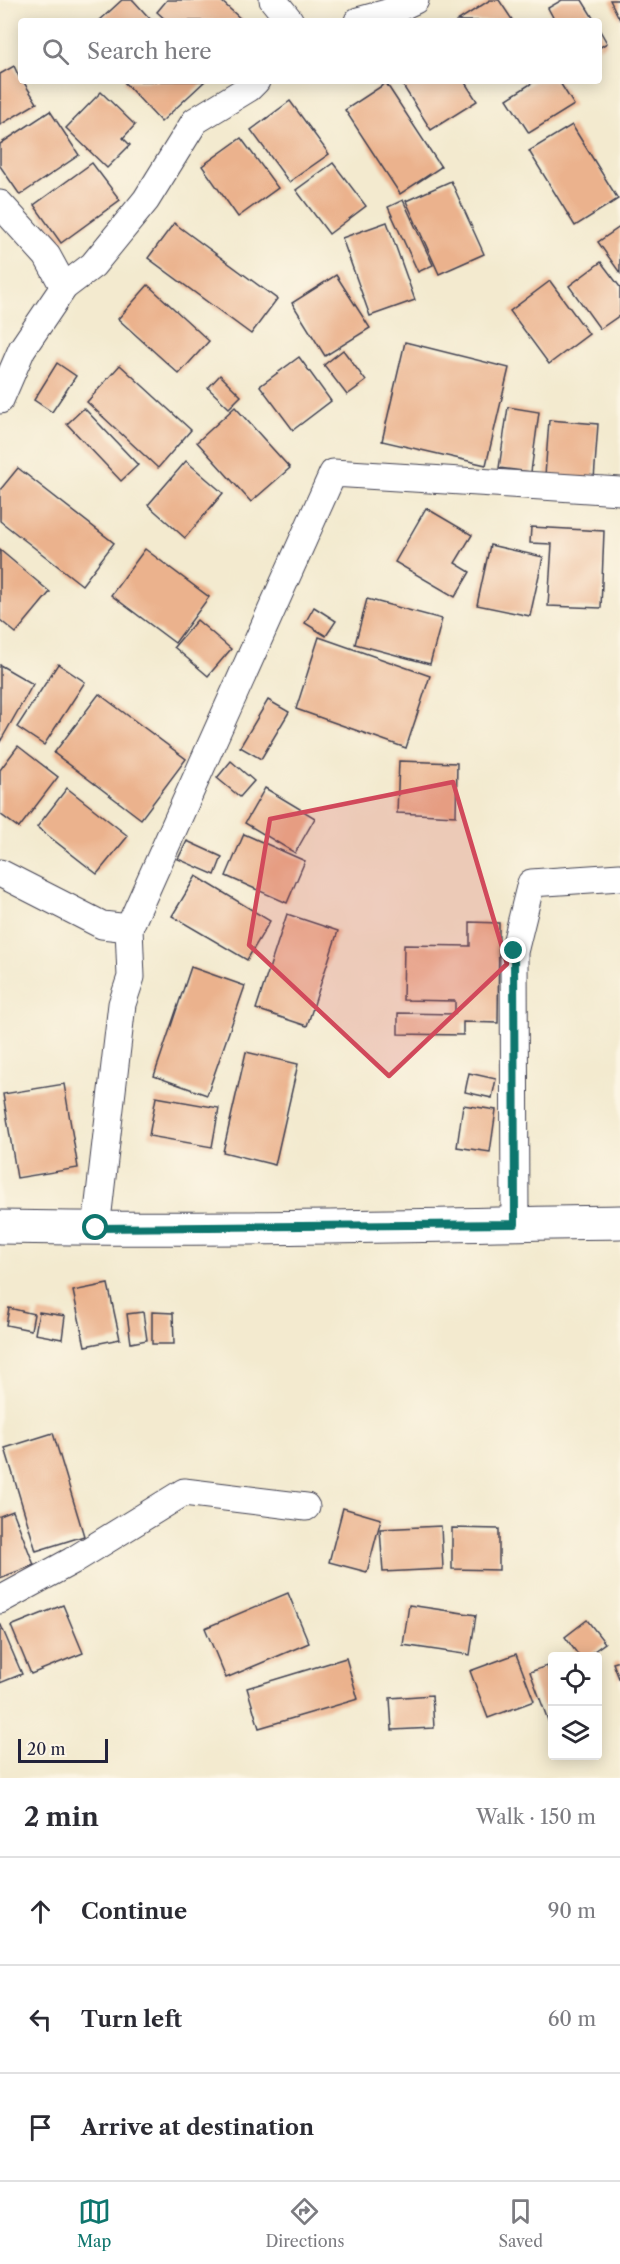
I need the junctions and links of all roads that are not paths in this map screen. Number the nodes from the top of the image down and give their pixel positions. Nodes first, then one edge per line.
1 (273, 0) edge
2 (415, 0) edge
3 (288, 18) edge
4 (369, 18) edge
5 (253, 84) edge
6 (0, 204) edge
7 (64, 287) junction
8 (0, 400) edge
9 (620, 491) edge
10 (0, 873) edge
11 (620, 877) edge
12 (129, 928) junction
13 (620, 1222) edge
14 (515, 1224) junction
15 (0, 1227) edge
16 (96, 1228) junction
17 (306, 1507) dead end
18 (0, 1600) edge

1 - 3 street
2 - 4 street
5 - 7 street
6 - 7 street
7 - 8 street
9 - 12 street
10 - 12 street
11 - 14 street
12 - 16 street
13 - 14 main road
14 - 16 main road
15 - 16 main road
17 - 18 street

